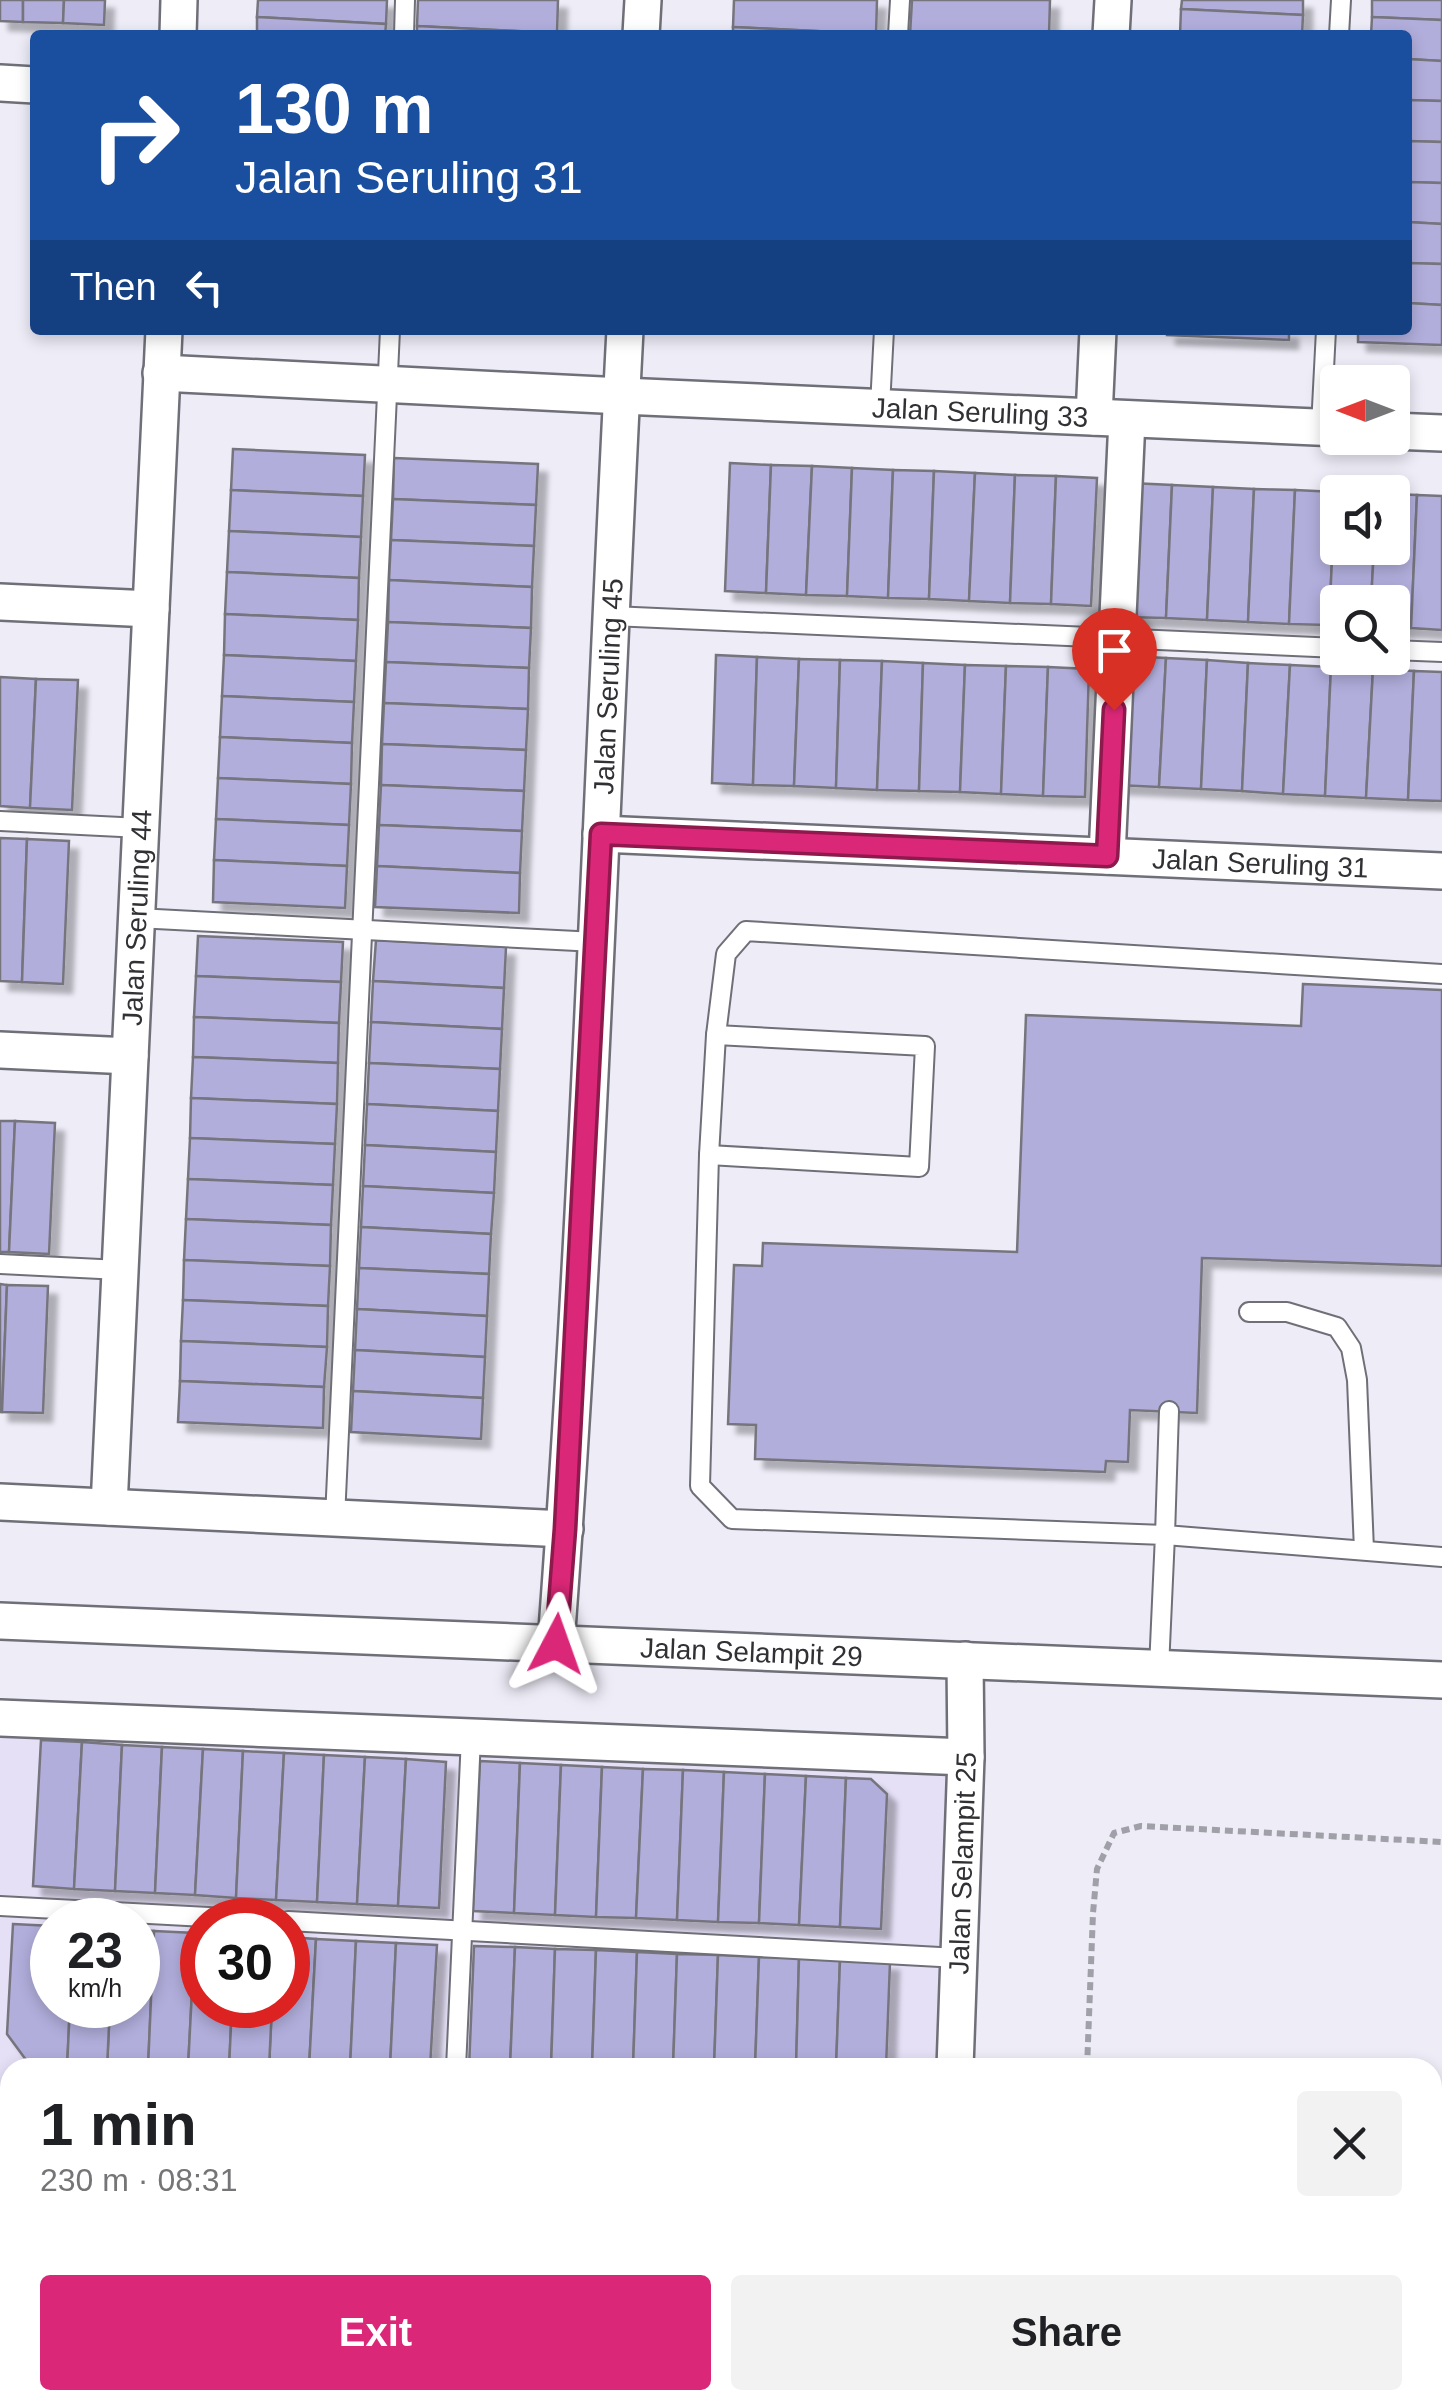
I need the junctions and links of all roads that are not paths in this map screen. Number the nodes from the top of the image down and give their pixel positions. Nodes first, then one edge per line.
1 (179, 0) edge
2 (405, 0) edge
3 (643, 0) edge
4 (900, 0) edge
5 (1113, 0) edge
6 (1341, 0) edge
7 (178, 30) edge
8 (404, 30) edge
9 (641, 30) edge
10 (898, 30) edge
11 (1112, 30) edge
12 (1340, 30) edge
13 (0, 83) edge
14 (30, 85) edge
15 (164, 335) edge
16 (390, 335) edge
17 (625, 335) edge
18 (884, 335) edge
19 (1099, 335) edge
20 (1326, 335) edge
21 (1327, 365) edge
22 (162, 373) junction
23 (388, 384) junction
24 (622, 396) junction
25 (880, 406) junction
26 (1110, 418) junction
27 (1320, 428) edge
28 (1410, 432) edge
29 (1442, 434) edge
30 (0, 602) edge
31 (151, 609) junction
32 (612, 616) junction
33 (1117, 637) junction
34 (1320, 647) edge
35 (1410, 651) edge
36 (1442, 652) edge
37 (0, 822) edge
38 (141, 828) junction
39 (601, 834) junction
40 (1107, 856) junction
41 (1442, 872) edge
42 (137, 918) junction
43 (362, 929) junction
44 (596, 942) junction
45 (1442, 974) edge
46 (716, 1035) junction
47 (0, 1050) edge
48 (130, 1056) junction
49 (709, 1155) junction
50 (0, 1264) edge
51 (120, 1270) junction
52 (1249, 1312) dead end
53 (1169, 1411) dead end
54 (0, 1502) edge
55 (109, 1507) junction
56 (335, 1518) junction
57 (565, 1529) junction
58 (1165, 1535) junction
59 (1364, 1550) junction
60 (1442, 1558) edge
61 (0, 1620) edge
62 (556, 1644) junction
63 (965, 1660) junction
64 (1159, 1668) junction
65 (1442, 1680) edge
66 (0, 1718) edge
67 (472, 1737) junction
68 (966, 1757) junction
69 (0, 1906) edge
70 (180, 1916) edge
71 (310, 1922) edge
72 (462, 1931) junction
73 (958, 1958) junction
74 (456, 2058) edge
75 (954, 2058) edge

1 - 7 street
2 - 8 lane
3 - 9 street
4 - 10 lane
5 - 11 street
6 - 12 lane
13 - 14 street
15 - 22 street, Jalan Seruling 44
16 - 23 lane
17 - 24 street, Jalan Seruling 45
18 - 25 lane
19 - 26 street
20 - 21 lane
22 - 23 street, Jalan Seruling 33
22 - 31 street, Jalan Seruling 44
23 - 24 street, Jalan Seruling 33
23 - 43 lane
24 - 25 street, Jalan Seruling 33
24 - 32 street, Jalan Seruling 45
25 - 26 street, Jalan Seruling 33
26 - 27 street, Jalan Seruling 33
26 - 33 street
28 - 29 street
30 - 31 street
31 - 38 street, Jalan Seruling 44
32 - 33 lane
32 - 39 street, Jalan Seruling 45
33 - 34 lane
33 - 40 street
35 - 36 lane
37 - 38 lane
38 - 42 street, Jalan Seruling 44
39 - 40 street, Jalan Seruling 31
39 - 44 street, Jalan Seruling 45
40 - 41 street, Jalan Seruling 31
42 - 43 lane
42 - 48 street, Jalan Seruling 44
43 - 44 lane
43 - 56 lane
44 - 57 street, Jalan Seruling 45
45 - 46 lane
46 - 49 lane
46 - 49 lane
47 - 48 street
48 - 51 street, Jalan Seruling 44
49 - 58 lane
50 - 51 lane
51 - 55 street, Jalan Seruling 44
52 - 59 lane
53 - 58 lane
54 - 55 street
55 - 56 street
56 - 57 street
57 - 62 street, Jalan Seruling 45
58 - 59 lane
58 - 64 lane
59 - 60 lane
61 - 62 street, Jalan Selampit 29
62 - 63 street, Jalan Selampit 29
63 - 64 street, Jalan Selampit 29
63 - 68 street, Jalan Selampit 25
64 - 65 street, Jalan Selampit 29
66 - 67 street
67 - 68 street
67 - 72 lane
68 - 73 street, Jalan Selampit 25
69 - 70 lane
71 - 72 lane
72 - 73 lane
72 - 74 lane
73 - 75 street, Jalan Selampit 25

